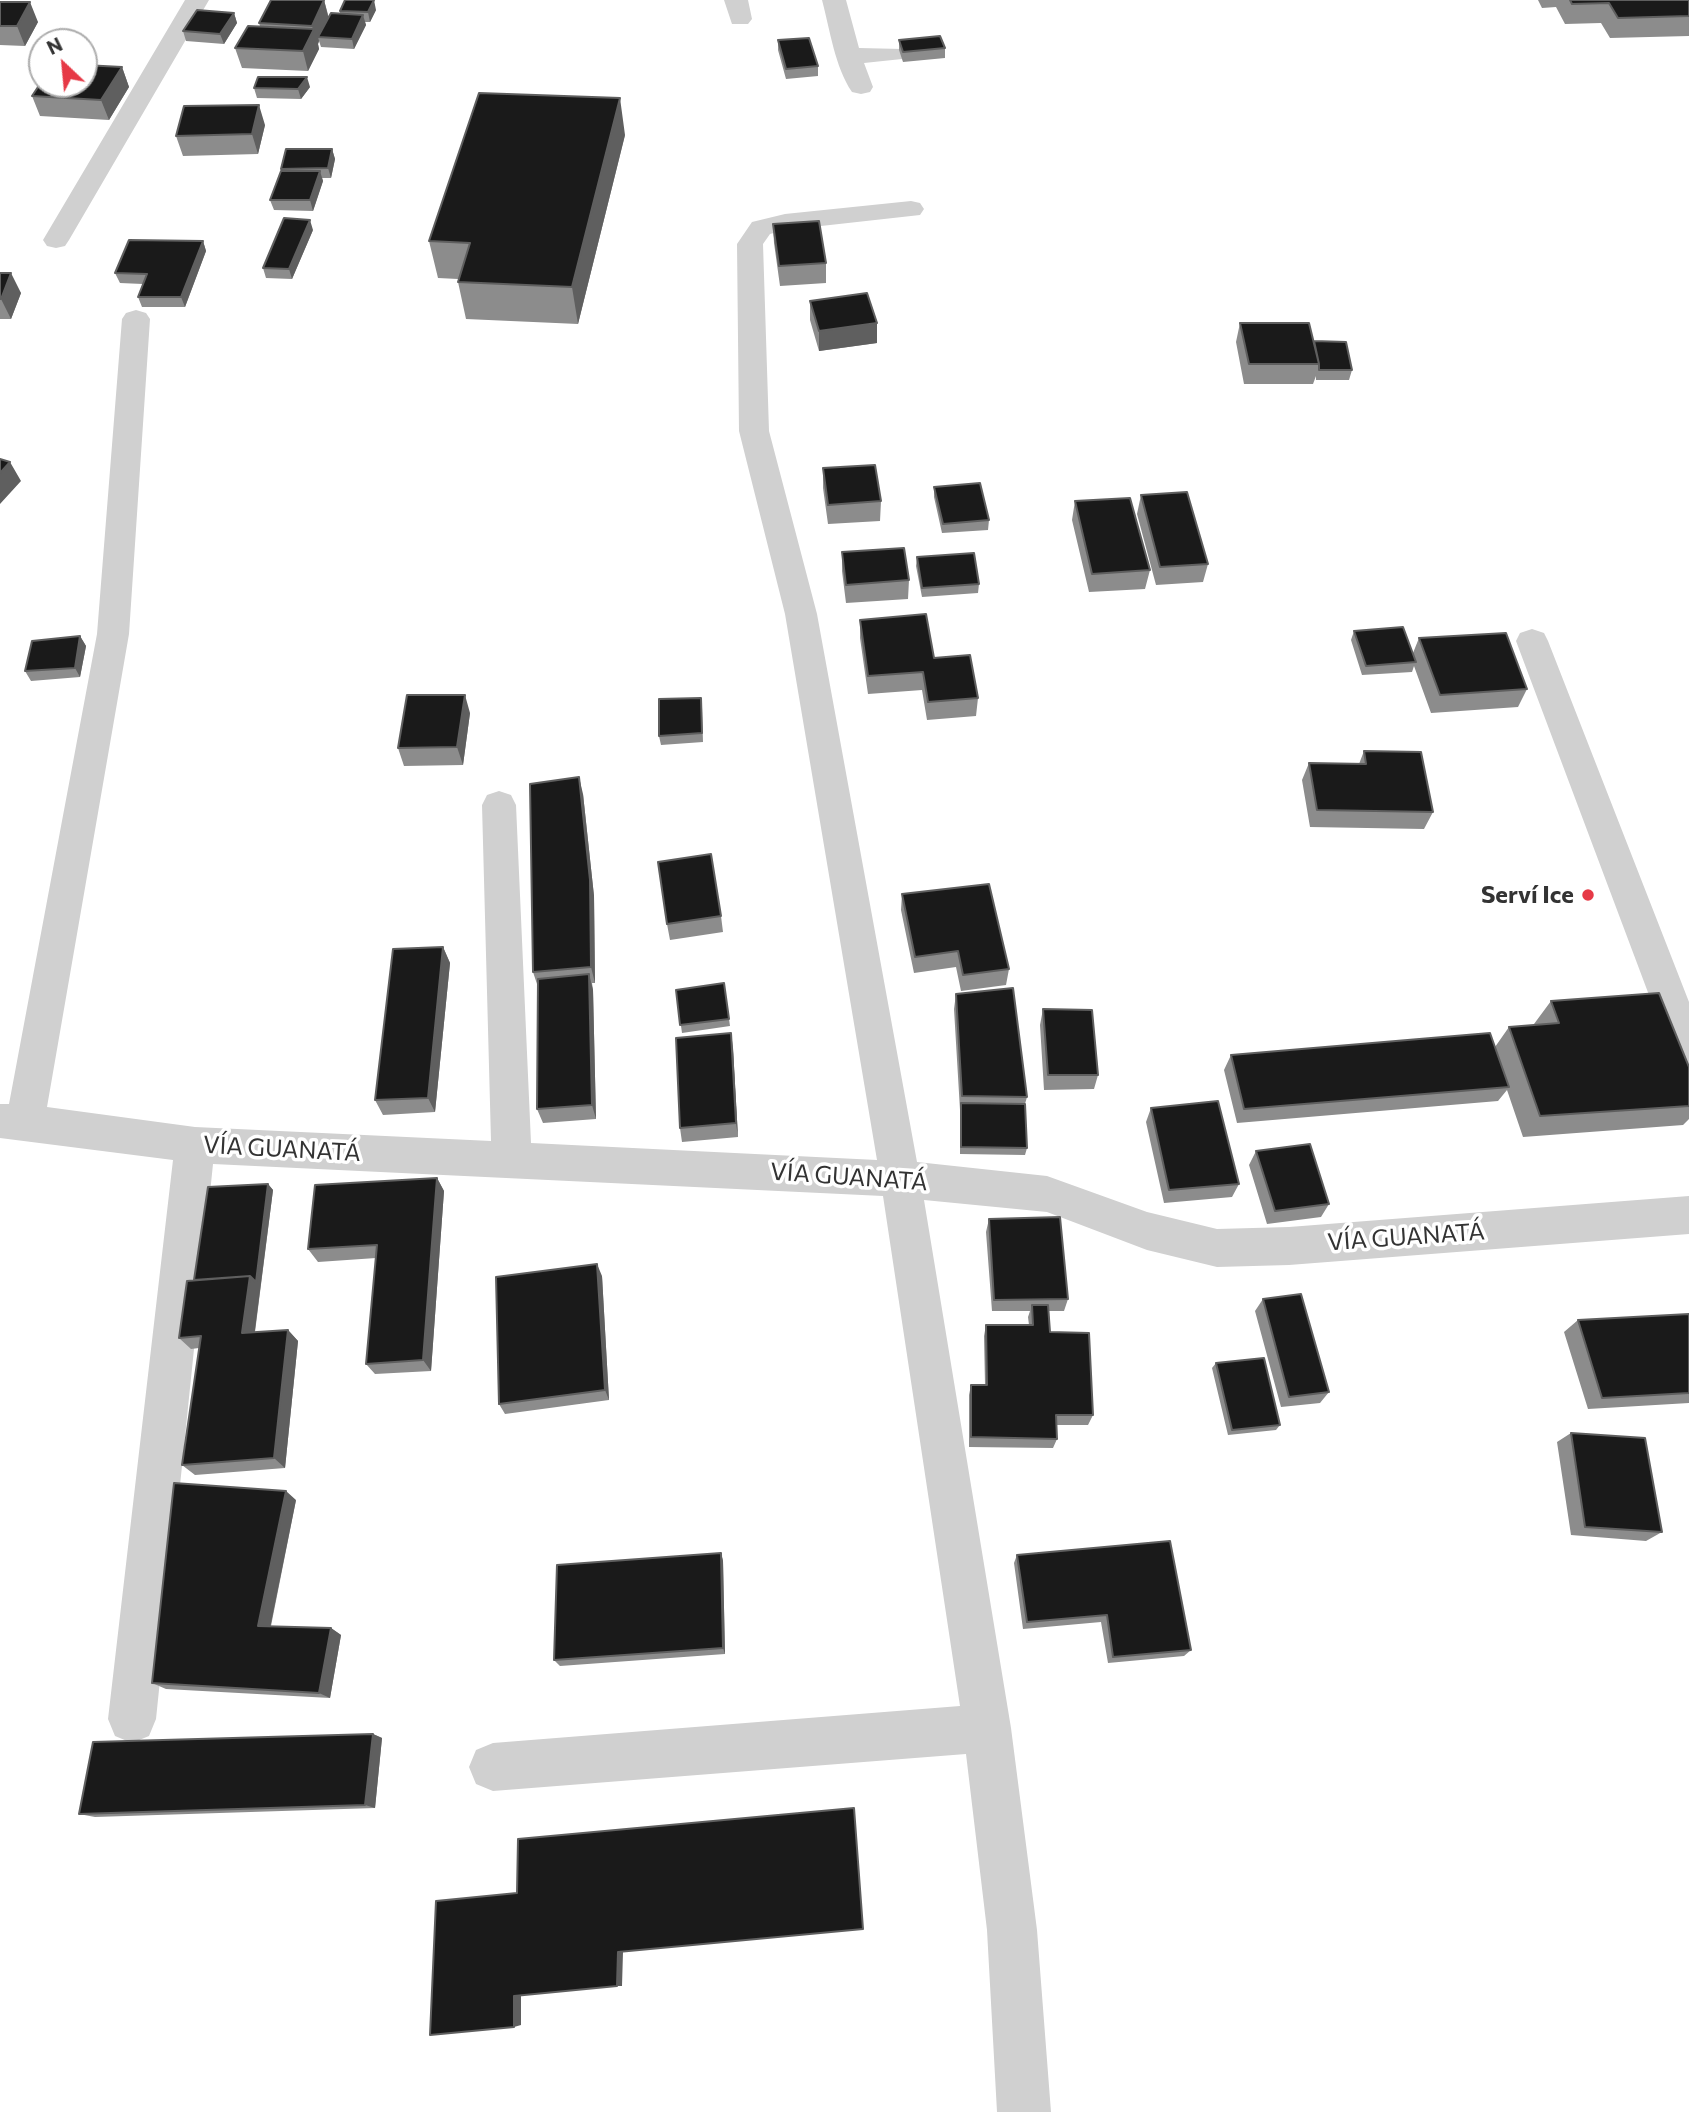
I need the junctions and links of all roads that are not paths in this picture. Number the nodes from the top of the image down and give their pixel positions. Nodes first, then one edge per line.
1 (197, 0) edge
2 (834, 0) edge
3 (893, 54) dead end
4 (849, 56) junction
5 (861, 87) dead end
6 (911, 209) dead end
7 (56, 240) dead end
8 (136, 318) dead end
9 (1532, 640) dead end
10 (499, 805) dead end
11 (1689, 1051) edge
12 (13, 1121) edge
13 (195, 1145) junction
14 (512, 1159) junction
15 (900, 1179) junction
16 (1689, 1215) edge
17 (132, 1719) dead end
18 (986, 1728) junction
19 (494, 1767) dead end
20 (1024, 2112) edge

1 - 7 street
2 - 4 street
3 - 4 street
4 - 5 street
6 - 15 street
8 - 12 street
9 - 11 street
10 - 14 street
12 - 13 street, VÍA GUANATÁ
13 - 14 street, VÍA GUANATÁ
13 - 17 street
14 - 15 street, VÍA GUANATÁ
15 - 16 street, VÍA GUANATÁ
15 - 18 street
18 - 19 street
18 - 20 street

